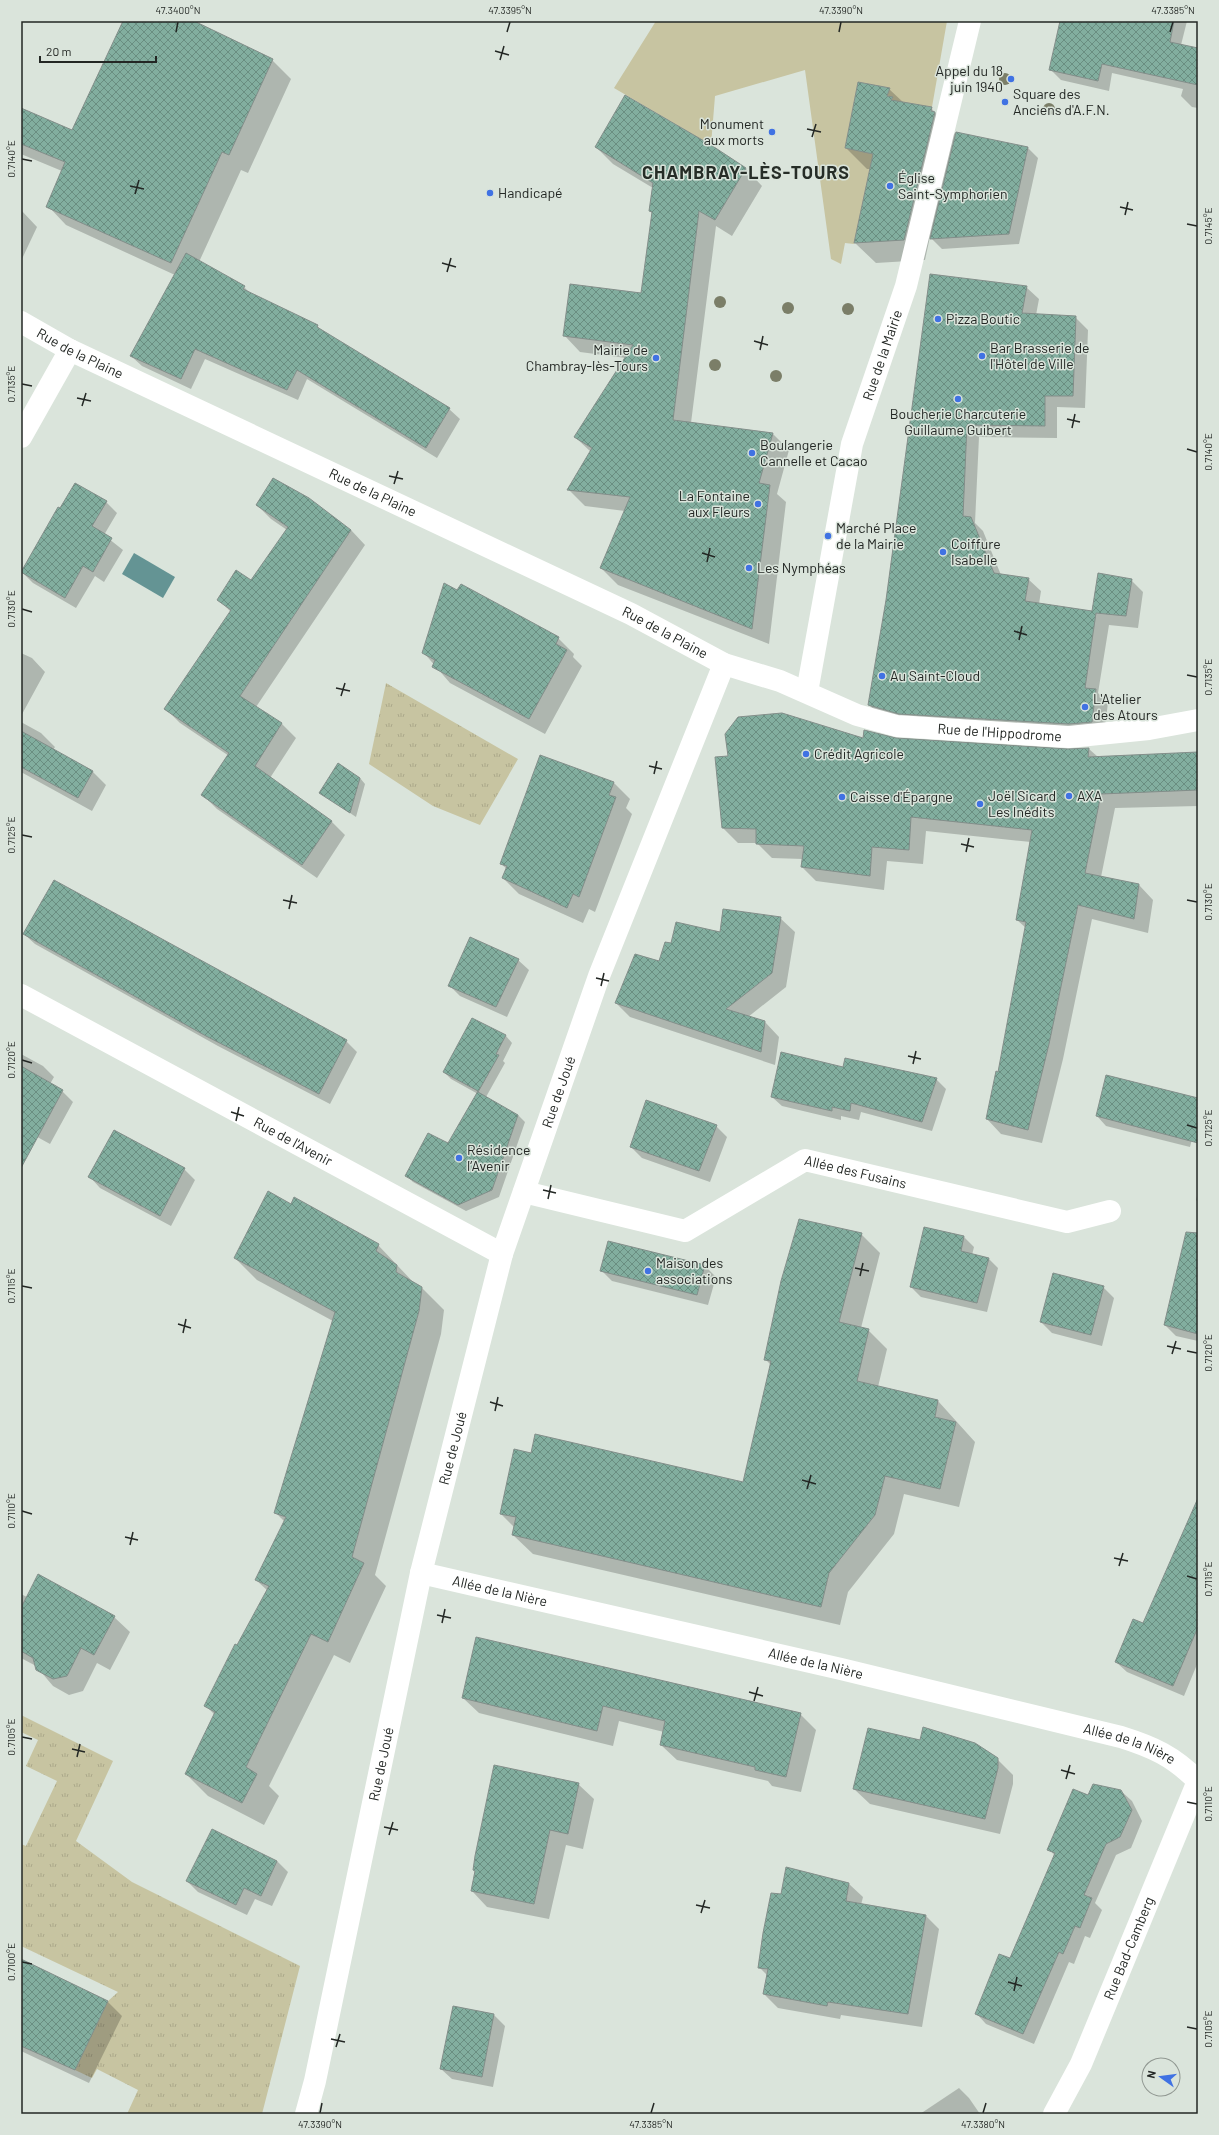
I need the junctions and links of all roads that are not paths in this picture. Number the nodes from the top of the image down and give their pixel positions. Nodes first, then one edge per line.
1 (970, 21) edge
2 (21, 322) edge
3 (70, 350) junction
4 (21, 437) edge
5 (724, 664) junction
6 (807, 692) junction
7 (1198, 720) edge
8 (21, 995) edge
9 (524, 1192) junction
10 (1110, 1211) dead end
11 (502, 1254) junction
12 (421, 1573) junction
13 (1198, 1781) edge
14 (306, 2114) edge
15 (1054, 2114) edge

1 - 6 street, Rue de la Mairie
2 - 3 street, Rue de la Plaine
3 - 4 street
3 - 5 street, Rue de la Plaine
5 - 6 street, Rue de la Plaine
5 - 9 street, Rue de Joué
6 - 7 street, Rue de l'Hippodrome
8 - 11 street, Rue de l'Avenir
9 - 10 street, Allée des Fusains
9 - 11 street, Rue de Joué
11 - 12 street, Rue de Joué
12 - 13 street, Allée de la Nière
12 - 14 street, Rue de Joué
13 - 15 street, Rue Bad-Camberg

